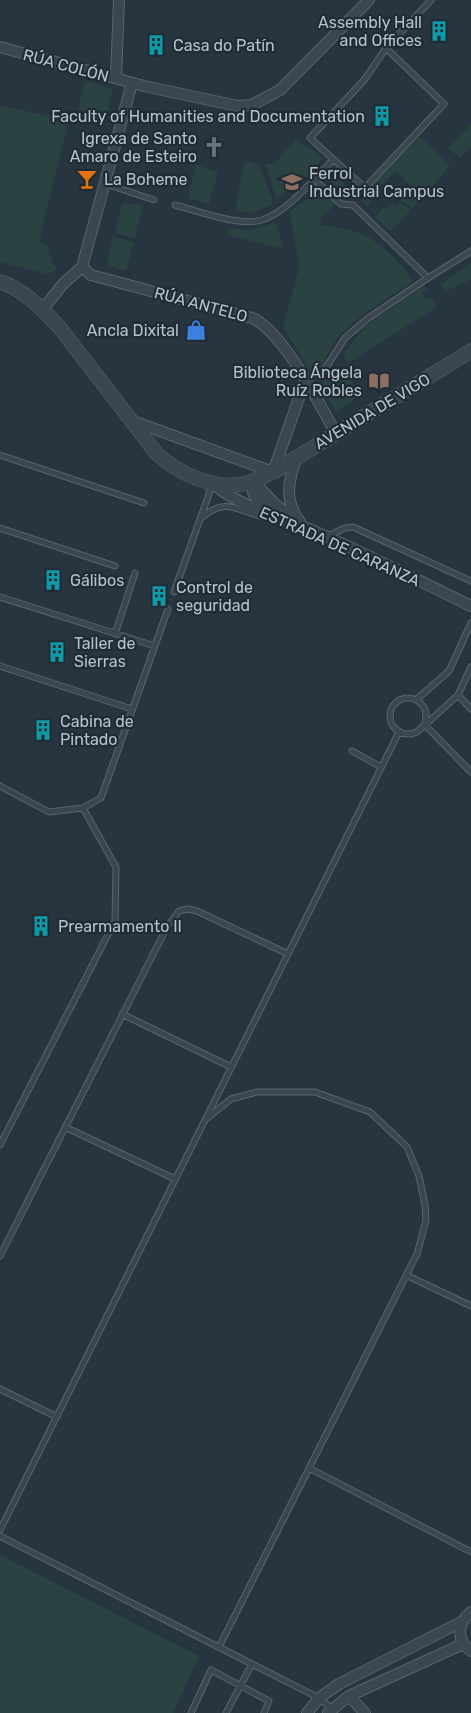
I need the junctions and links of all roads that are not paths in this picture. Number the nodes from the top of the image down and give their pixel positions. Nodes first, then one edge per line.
1 (119, 0) edge
2 (369, 0) edge
3 (431, 0) edge
4 (0, 47) edge
5 (386, 48) junction
6 (116, 78) junction
7 (132, 83) junction
8 (333, 160) junction
9 (313, 178) junction
10 (106, 184) junction
11 (154, 200) dead end
12 (175, 205) dead end
13 (471, 251) edge
14 (82, 267) junction
15 (428, 278) junction
16 (0, 282) edge
17 (43, 309) junction
18 (471, 351) edge
19 (321, 375) dead end
20 (305, 381) junction
21 (129, 420) junction
22 (336, 433) junction
23 (0, 455) edge
24 (297, 457) junction
25 (273, 472) junction
26 (253, 481) junction
27 (211, 482) junction
28 (144, 502) dead end
29 (270, 515) junction
30 (200, 519) junction
31 (284, 520) junction
32 (305, 527) junction
33 (0, 528) edge
34 (325, 537) junction
35 (115, 566) dead end
36 (135, 573) dead end
37 (471, 581) edge
38 (174, 592) dead end
39 (0, 597) edge
40 (471, 606) edge
41 (168, 609) dead end
42 (471, 622) edge
43 (115, 634) junction
44 (155, 646) junction
45 (0, 666) edge
46 (471, 667) edge
47 (458, 695) junction
48 (417, 699) junction
49 (132, 709) junction
50 (471, 709) edge
51 (425, 725) junction
52 (399, 732) junction
53 (352, 751) dead end
54 (381, 767) junction
55 (471, 772) edge
56 (0, 786) edge
57 (83, 808) junction
58 (288, 954) junction
59 (122, 1014) junction
60 (231, 1067) junction
61 (205, 1120) junction
62 (65, 1127) junction
63 (0, 1145) edge
64 (176, 1179) junction
65 (0, 1256) edge
66 (406, 1275) junction
67 (471, 1306) edge
68 (0, 1389) edge
69 (57, 1417) junction
70 (309, 1468) junction
71 (0, 1530) edge
72 (0, 1536) edge
73 (471, 1552) edge
74 (471, 1612) edge
75 (462, 1622) junction
76 (219, 1647) junction
77 (467, 1647) edge
78 (252, 1664) junction
79 (239, 1686) junction
80 (349, 1696) junction
81 (319, 1698) junction
82 (330, 1711) edge
83 (190, 1713) edge
84 (226, 1713) edge
85 (264, 1713) edge
86 (306, 1713) edge
87 (365, 1713) edge

1 - 6 street
2 - 7 street, RÚA COLÓN
3 - 5 lane
4 - 6 street, RÚA COLÓN
5 - 8 lane
5 - 8 lane
6 - 7 street, RÚA COLÓN
7 - 10 street
8 - 9 lane
9 - 12 lane
9 - 15 lane
10 - 11 lane
10 - 14 street
13 - 15 lane
14 - 17 street
14 - 20 street, RÚA ANTELO
15 - 19 lane
16 - 17 street, AVENIDA DE VIGO
17 - 21 street, AVENIDA DE VIGO
18 - 22 street, AVENIDA DE VIGO
20 - 22 street, RÚA ANTELO
20 - 25 street, AVENIDA DE VIGO
21 - 25 street
21 - 27 street, AVENIDA DE VIGO
22 - 24 street, AVENIDA DE VIGO
23 - 28 lane
24 - 25 street, AVENIDA DE VIGO
24 - 32 street
25 - 26 street, AVENIDA DE VIGO
26 - 27 street, AVENIDA DE VIGO
26 - 29 street
26 - 32 street
27 - 29 street, ESTRADA DE CARANZA
27 - 30 lane
29 - 31 street, ESTRADA DE CARANZA
30 - 31 lane
30 - 38 lane
31 - 32 street, ESTRADA DE CARANZA
32 - 34 street, ESTRADA DE CARANZA
33 - 35 lane
34 - 37 lane
34 - 40 street, ESTRADA DE CARANZA
36 - 43 lane
39 - 43 lane
41 - 44 lane
42 - 48 lane
43 - 44 lane
44 - 49 lane
45 - 49 lane
46 - 47 lane
47 - 50 lane
47 - 51 lane
48 - 51 lane
48 - 52 lane
49 - 57 lane
51 - 52 lane
51 - 55 lane
52 - 54 lane
53 - 54 lane
54 - 58 lane
56 - 57 lane
57 - 63 lane
58 - 59 lane
58 - 60 lane
59 - 60 lane
59 - 62 lane
60 - 61 lane
61 - 64 lane
61 - 66 lane
62 - 64 lane
62 - 65 lane
64 - 69 lane
66 - 67 lane
66 - 70 lane
68 - 69 lane
69 - 71 lane
70 - 73 lane
70 - 76 lane
72 - 76 lane
74 - 75 street
75 - 77 street
75 - 81 street
76 - 78 lane
77 - 80 street
78 - 79 lane
78 - 81 lane
79 - 83 lane
79 - 84 lane
79 - 85 lane
80 - 82 street
80 - 87 street
81 - 82 lane
81 - 86 street

